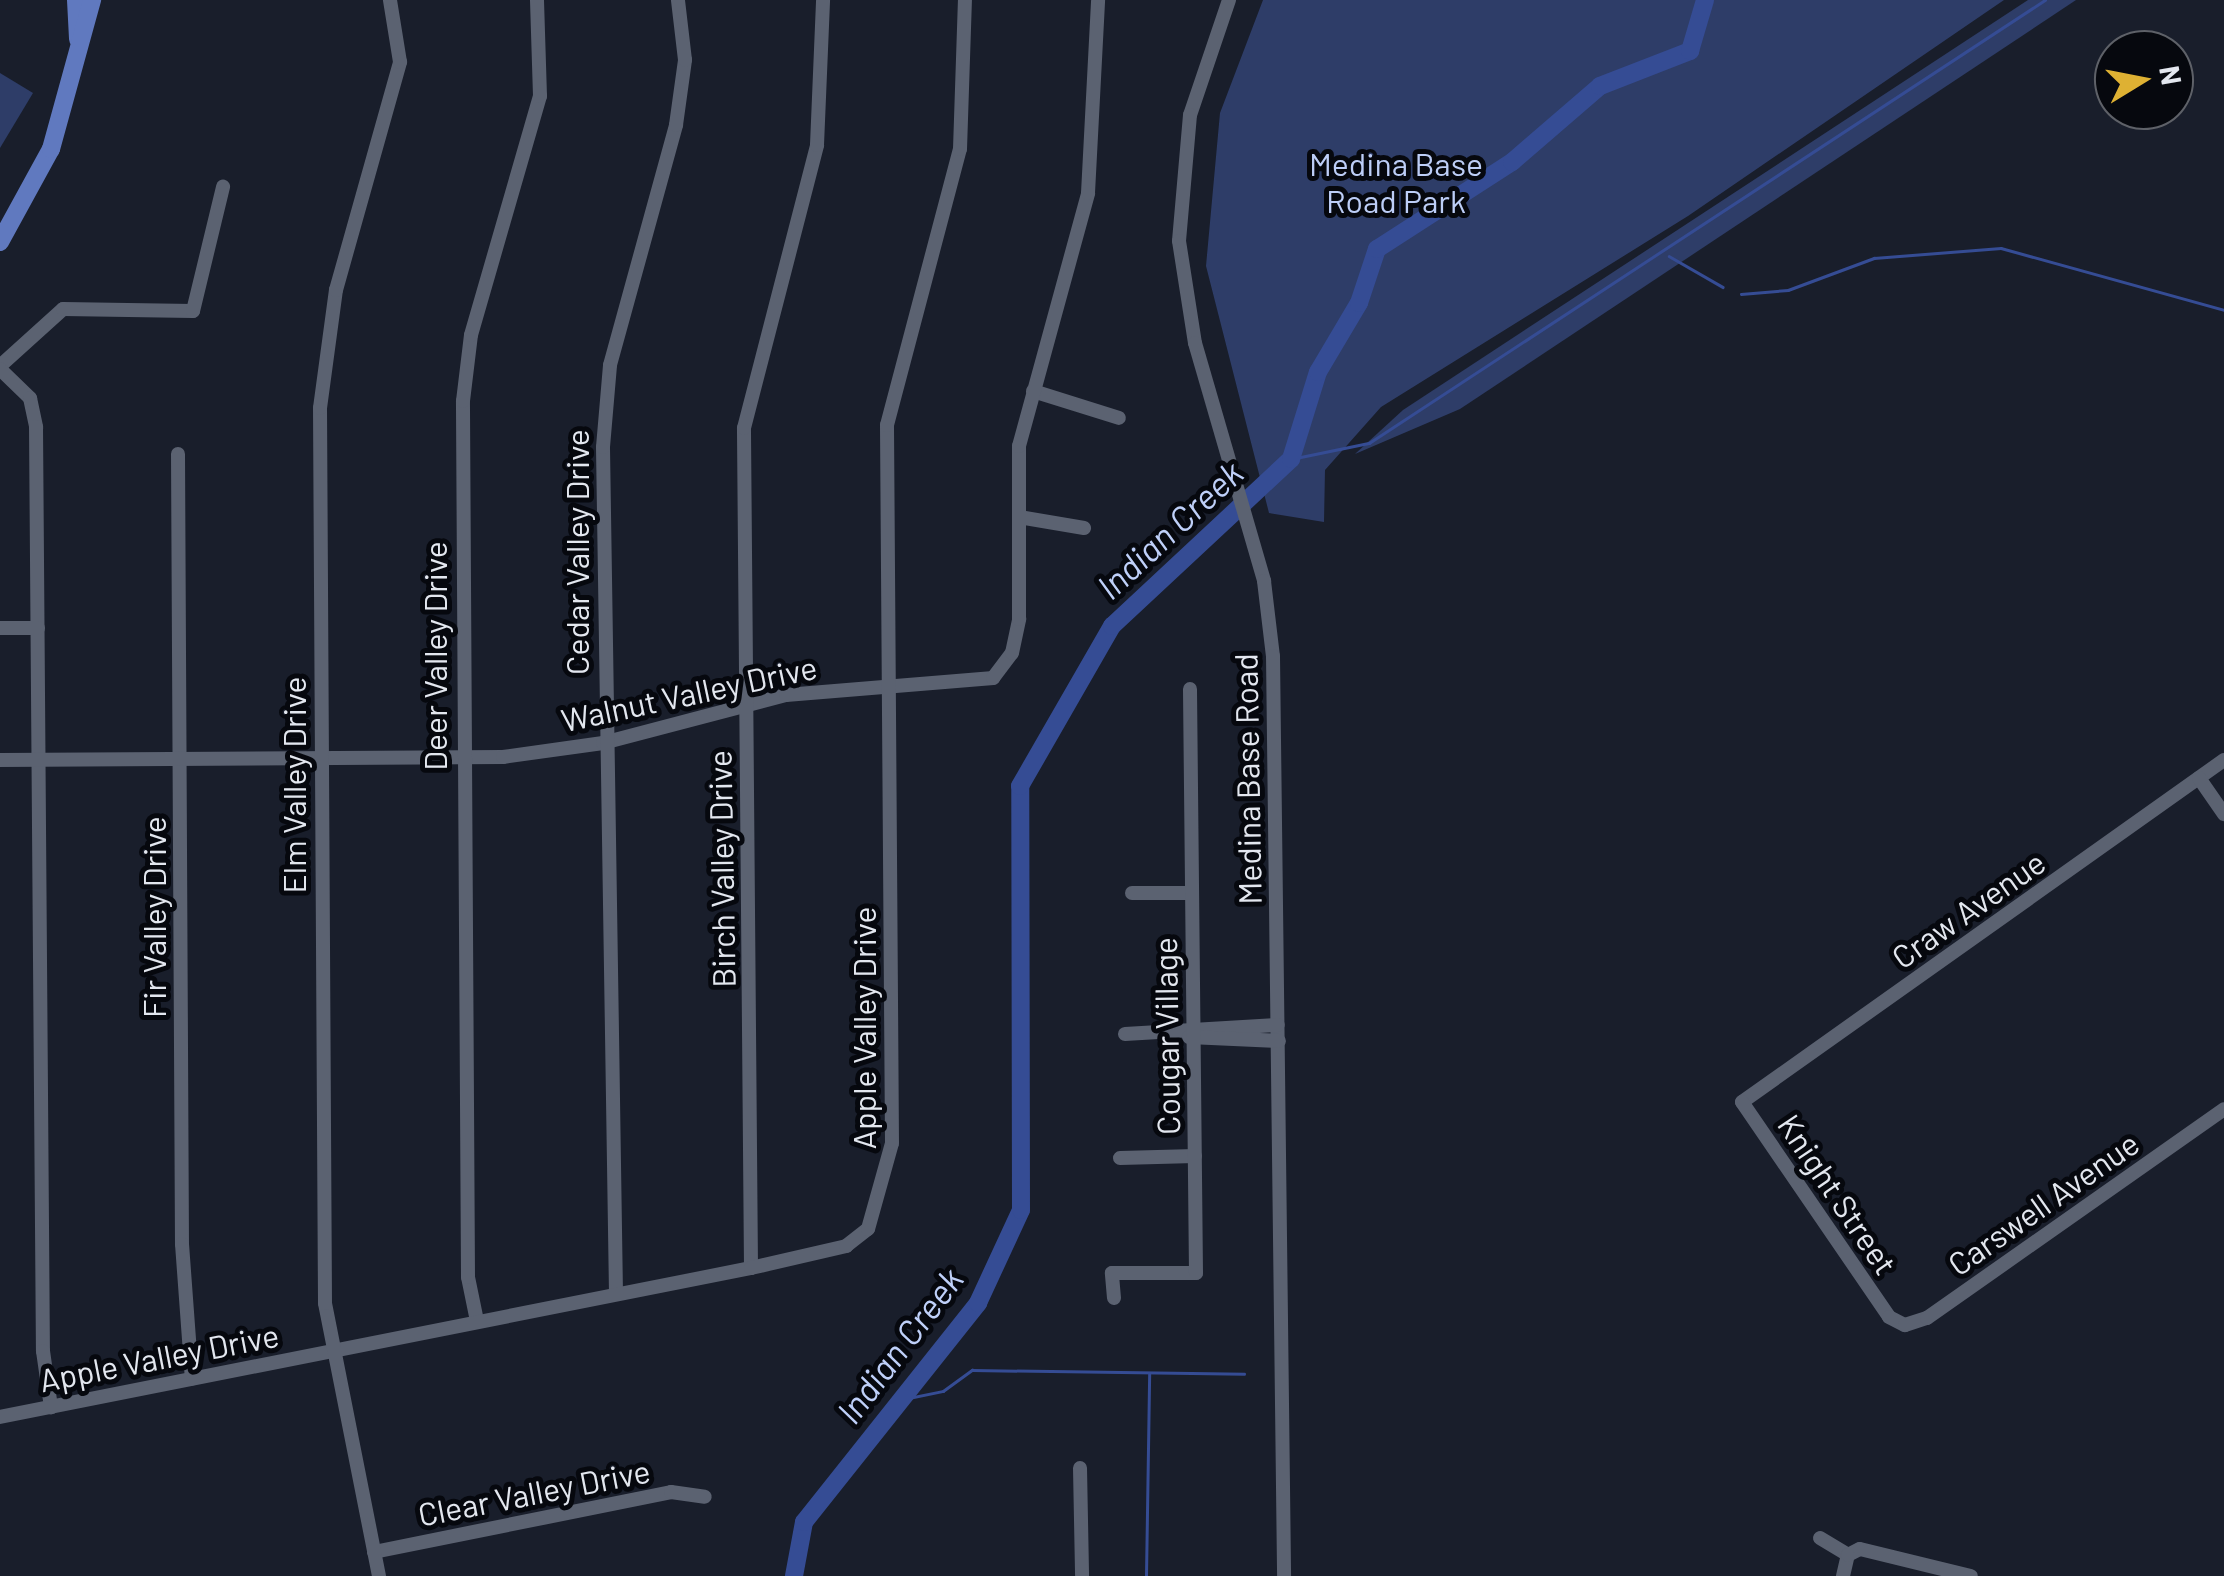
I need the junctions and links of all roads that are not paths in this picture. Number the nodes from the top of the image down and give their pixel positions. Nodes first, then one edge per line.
1 (76, 0) edge
2 (92, 0) edge
3 (390, 0) edge
4 (537, 0) edge
5 (678, 0) edge
6 (822, 0) edge
7 (965, 0) edge
8 (1098, 0) edge
9 (1228, 0) edge
10 (78, 47) junction
11 (223, 188) dead end
12 (0, 242) edge
13 (0, 368) edge
14 (1033, 391) junction
15 (1119, 418) dead end
16 (178, 454) dead end
17 (1019, 517) junction
18 (1084, 528) dead end
19 (0, 628) edge
20 (38, 628) junction
21 (888, 688) junction
22 (1190, 689) dead end
23 (746, 702) junction
24 (604, 744) junction
25 (462, 757) junction
26 (320, 758) junction
27 (180, 759) junction
28 (0, 760) edge
29 (38, 760) junction
30 (2224, 760) edge
31 (2199, 778) junction
32 (2224, 814) edge
33 (1192, 892) junction
34 (1132, 893) dead end
35 (1278, 1025) junction
36 (1190, 1033) junction
37 (1126, 1034) dead end
38 (1278, 1042) junction
39 (1742, 1102) joint
40 (2224, 1108) edge
41 (1195, 1156) junction
42 (1120, 1158) dead end
43 (751, 1268) junction
44 (616, 1294) junction
45 (1114, 1298) dead end
46 (1889, 1316) joint
47 (478, 1321) junction
48 (334, 1350) junction
49 (192, 1379) junction
50 (51, 1406) junction
51 (0, 1417) edge
52 (1080, 1468) dead end
53 (705, 1497) dead end
54 (1820, 1538) dead end
55 (374, 1552) junction
56 (1848, 1555) junction
57 (379, 1576) edge
58 (1082, 1576) edge
59 (1284, 1576) edge
60 (1842, 1576) edge
61 (1970, 1576) edge

1 - 10 main road
2 - 10 main road
3 - 26 street, Elm Valley Drive
4 - 25 street, Deer Valley Drive
5 - 24 street, Cedar Valley Drive
6 - 23 street, Birch Valley Drive
7 - 21 street, Apple Valley Drive
8 - 14 street, Walnut Valley Drive
9 - 35 street, Medina Base Road
10 - 12 main road
11 - 13 street
13 - 20 street
14 - 15 street
14 - 17 street, Walnut Valley Drive
16 - 27 street, Fir Valley Drive
17 - 18 street
17 - 21 street, Walnut Valley Drive
19 - 20 street
20 - 29 street
21 - 23 street, Walnut Valley Drive
21 - 43 street, Apple Valley Drive
22 - 33 street, Cougar Village
23 - 24 street, Walnut Valley Drive
23 - 43 street, Birch Valley Drive
24 - 25 street, Walnut Valley Drive
24 - 44 street, Cedar Valley Drive
25 - 26 street, Walnut Valley Drive
25 - 47 street, Deer Valley Drive
26 - 27 street, Walnut Valley Drive
26 - 48 street, Elm Valley Drive
27 - 29 street, Walnut Valley Drive
27 - 49 street, Fir Valley Drive
28 - 29 street, Walnut Valley Drive
29 - 50 street
30 - 31 street, Craw Avenue
31 - 32 street
31 - 39 street, Craw Avenue
33 - 34 street
33 - 36 street, Cougar Village
35 - 36 street
35 - 38 street, Medina Base Road
36 - 37 street
36 - 38 street
36 - 41 street, Cougar Village
38 - 59 street, Medina Base Road
39 - 46 street, Knight Street
40 - 46 street, Carswell Avenue
41 - 42 street
41 - 45 street, Cougar Village
43 - 44 street, Apple Valley Drive
44 - 47 street, Apple Valley Drive
47 - 48 street, Apple Valley Drive
48 - 49 street, Apple Valley Drive
48 - 55 street, Elm Valley Drive
49 - 50 street, Apple Valley Drive
50 - 51 street, Apple Valley Drive
52 - 58 street
53 - 55 street, Clear Valley Drive
54 - 56 street
55 - 57 street, Elm Valley Drive
56 - 60 street
56 - 61 street

